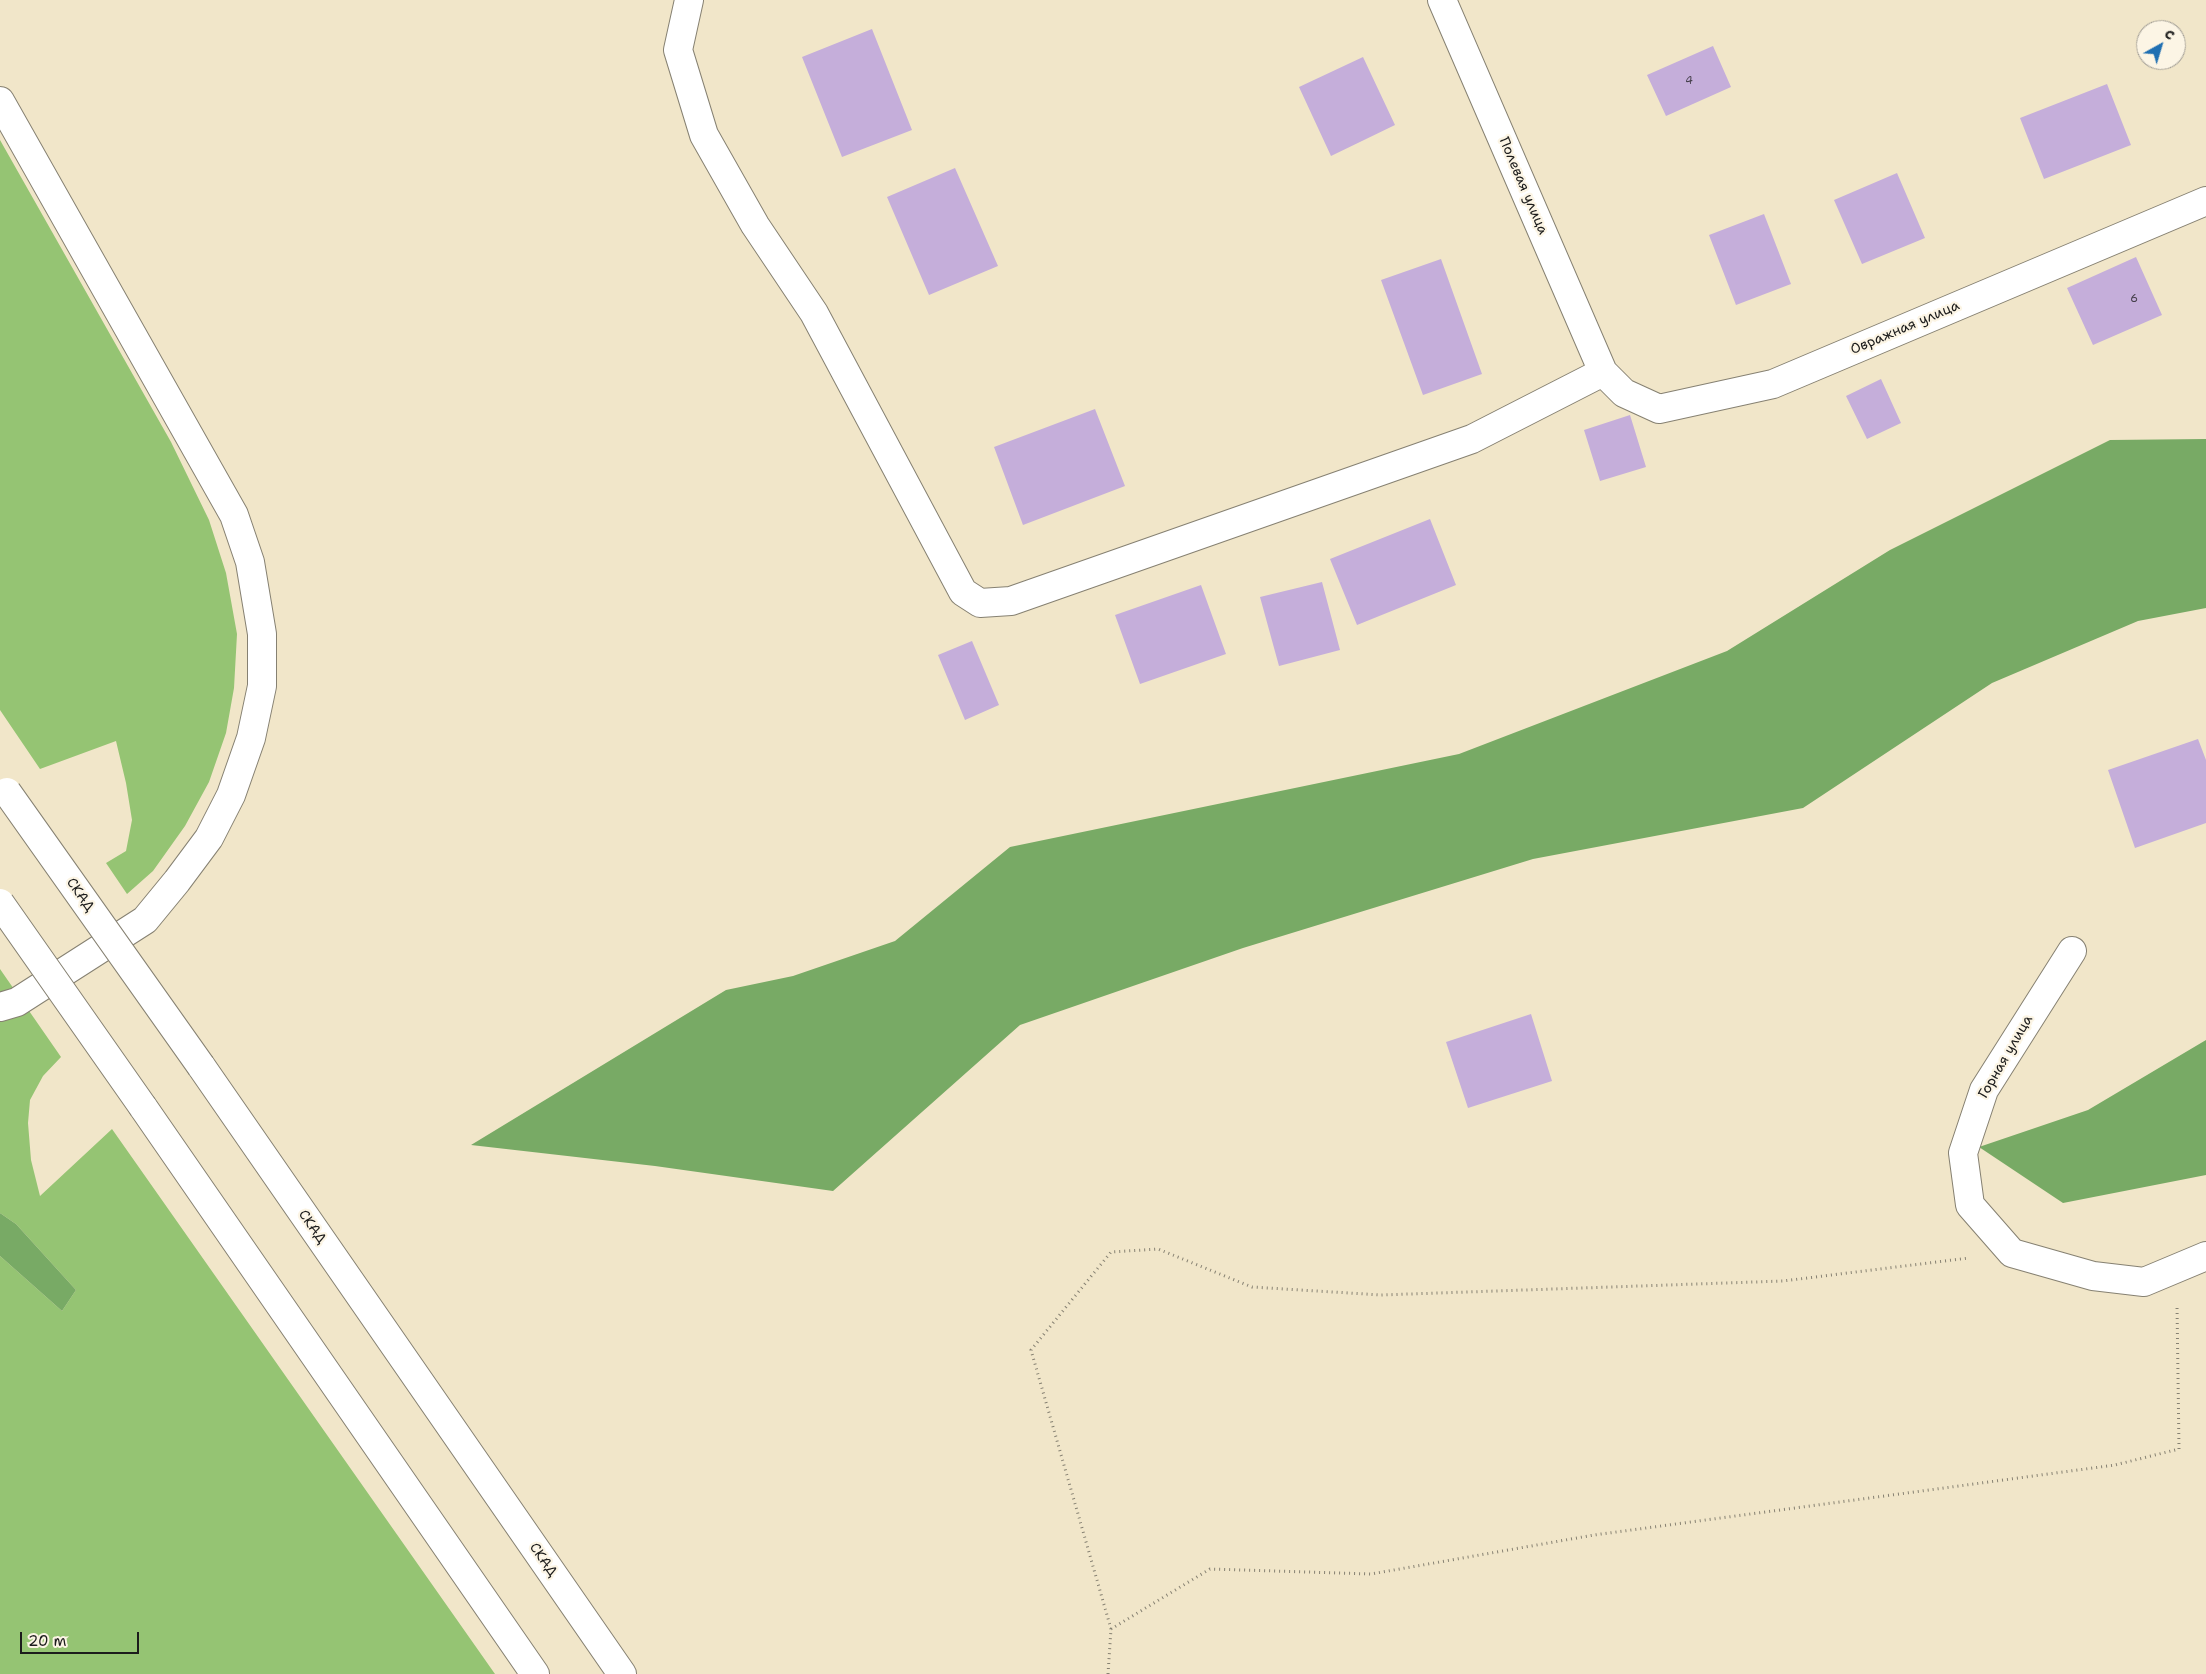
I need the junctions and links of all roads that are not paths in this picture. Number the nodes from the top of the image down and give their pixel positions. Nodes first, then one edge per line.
1 (689, 0) edge
2 (1442, 0) edge
3 (0, 102) edge
4 (2206, 201) edge
5 (1604, 372) junction
6 (4, 787) edge
7 (0, 903) edge
8 (2072, 951) dead end
9 (0, 1007) edge
10 (2206, 1256) edge
11 (534, 1674) edge
12 (622, 1674) edge

1 - 5 main road
2 - 5 main road, Полевая улица
3 - 9 main road
4 - 5 main road, Овражная улица
6 - 12 main road, СКАД, bridge
7 - 11 main road, bridge
8 - 10 main road, Горная улица

